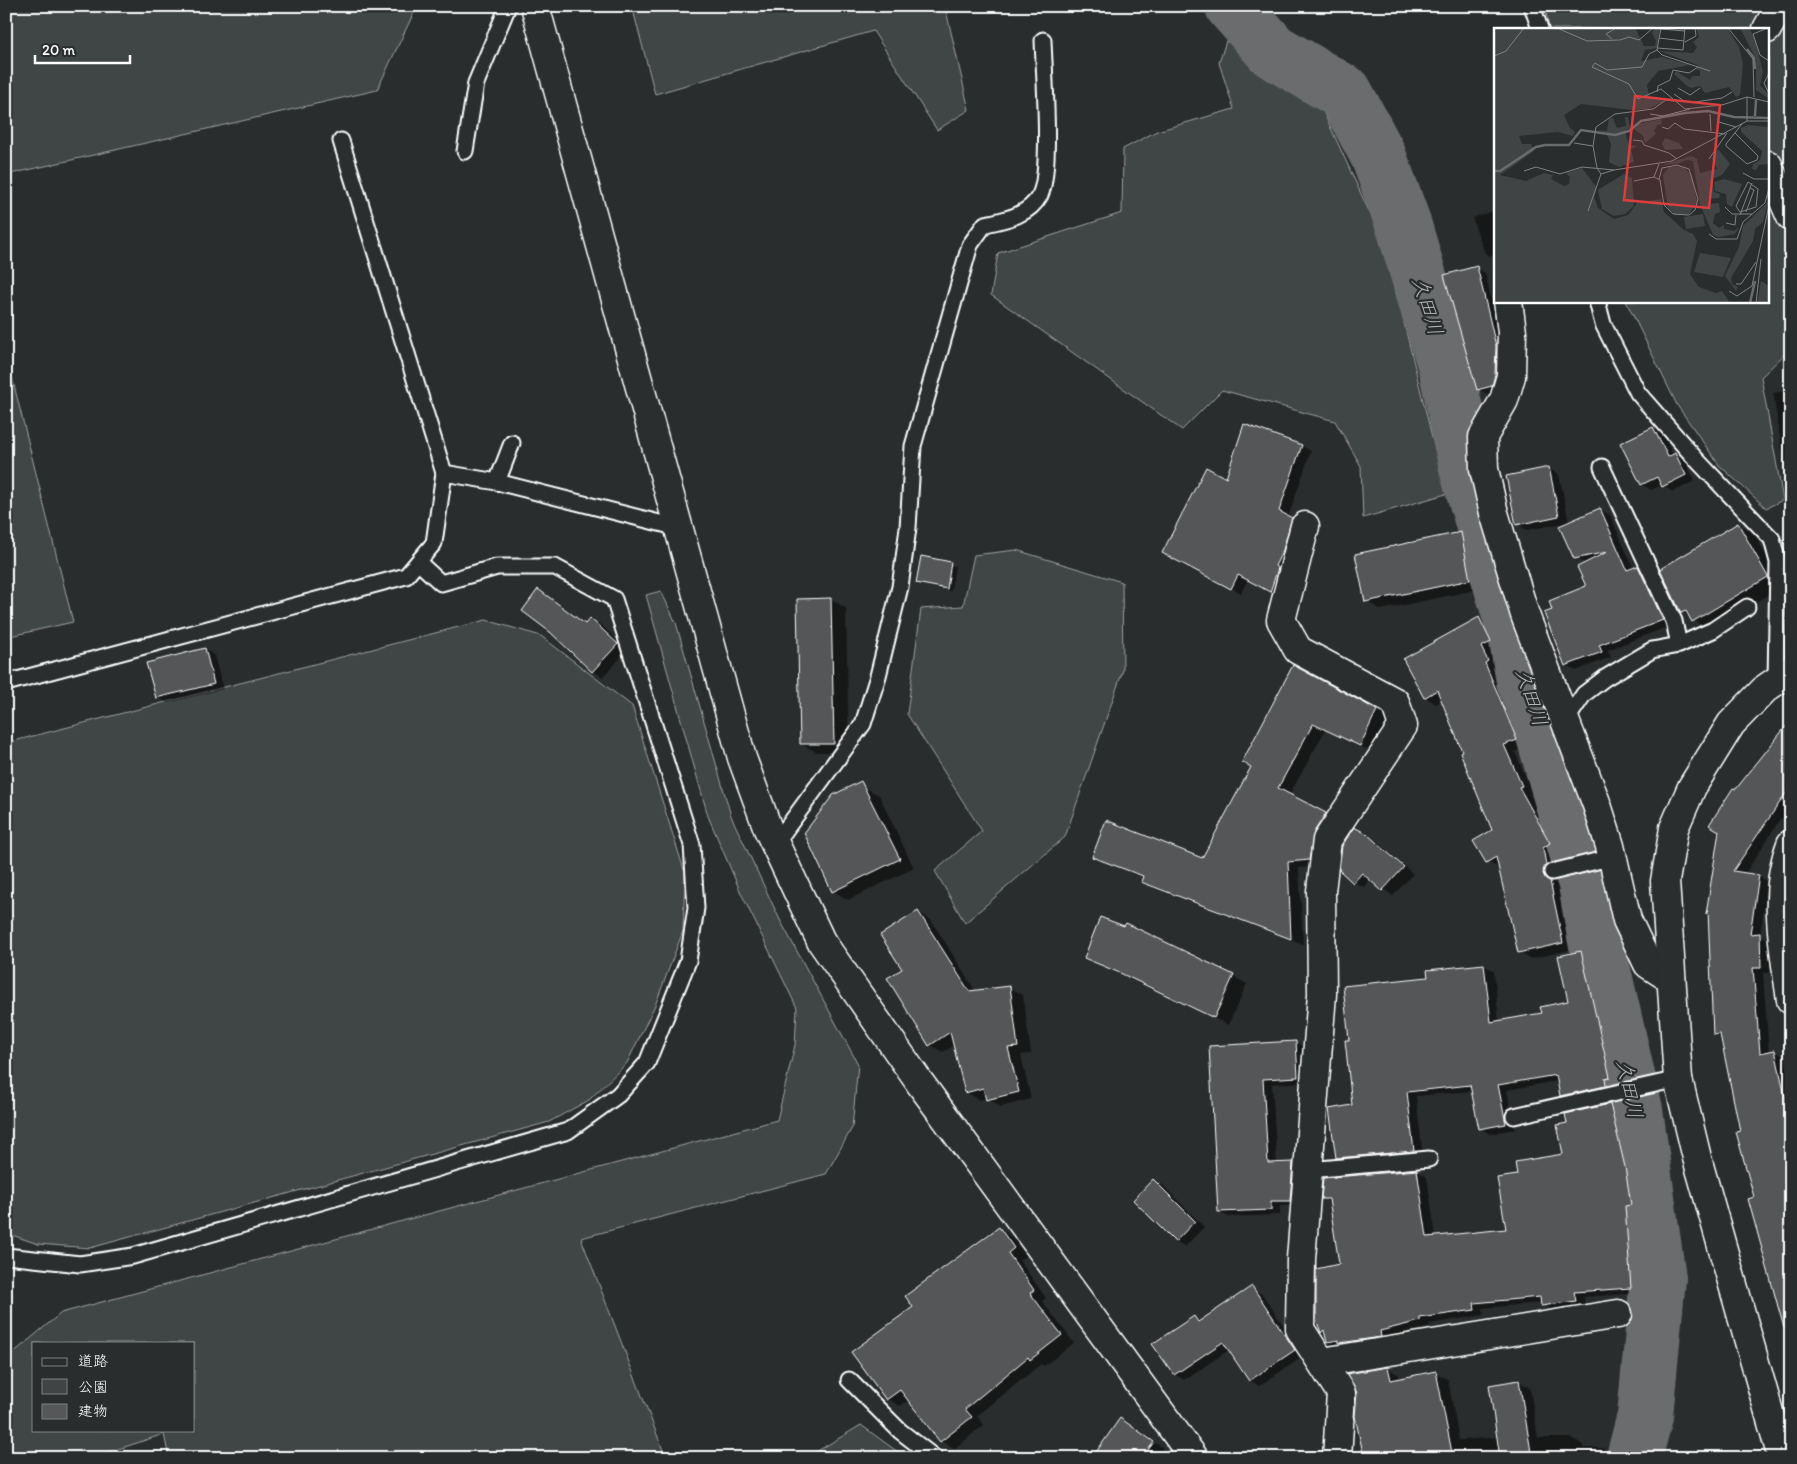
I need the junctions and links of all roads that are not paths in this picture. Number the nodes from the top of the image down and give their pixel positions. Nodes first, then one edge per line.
1 (508, 6) edge
2 (535, 6) edge
3 (1532, 6) edge
4 (1780, 6) edge
5 (1540, 28) edge
6 (1768, 28) edge
7 (1043, 40) dead end
8 (341, 141) dead end
9 (465, 151) dead end
10 (1770, 170) edge
11 (1791, 217) edge
12 (1508, 302) edge
13 (1597, 302) edge
14 (512, 442) dead end
15 (1602, 467) dead end
16 (444, 472) junction
17 (498, 482) junction
18 (1305, 526) dead end
19 (679, 528) junction
20 (418, 562) junction
21 (1747, 607) dead end
22 (1680, 645) junction
23 (1783, 676) edge
24 (6, 682) edge
25 (1565, 722) junction
26 (775, 844) junction
27 (1791, 844) edge
28 (1603, 859) junction
29 (1559, 870) dead end
30 (1671, 979) junction
31 (1791, 1000) edge
32 (1666, 1082) junction
33 (1514, 1116) dead end
34 (1430, 1159) dead end
35 (1309, 1170) junction
36 (6, 1256) edge
37 (1618, 1314) dead end
38 (1322, 1362) junction
39 (850, 1380) dead end
40 (935, 1458) edge
41 (1194, 1458) edge
42 (1337, 1458) edge
43 (1782, 1458) edge

1 - 9 lane
2 - 19 street
3 - 5 lane
4 - 6 street
7 - 26 lane
8 - 16 lane
10 - 11 street
12 - 25 street
13 - 23 lane
14 - 17 lane
15 - 22 lane
16 - 17 lane
16 - 20 lane
17 - 19 lane
18 - 35 street
19 - 26 street
20 - 24 lane
20 - 36 lane
21 - 22 lane
22 - 25 lane
23 - 30 street
25 - 28 street
26 - 41 street
27 - 31 street
28 - 29 lane
28 - 30 street
30 - 32 street
32 - 33 lane
32 - 43 street
34 - 35 lane
35 - 38 street
37 - 38 street
38 - 42 street
39 - 40 lane

